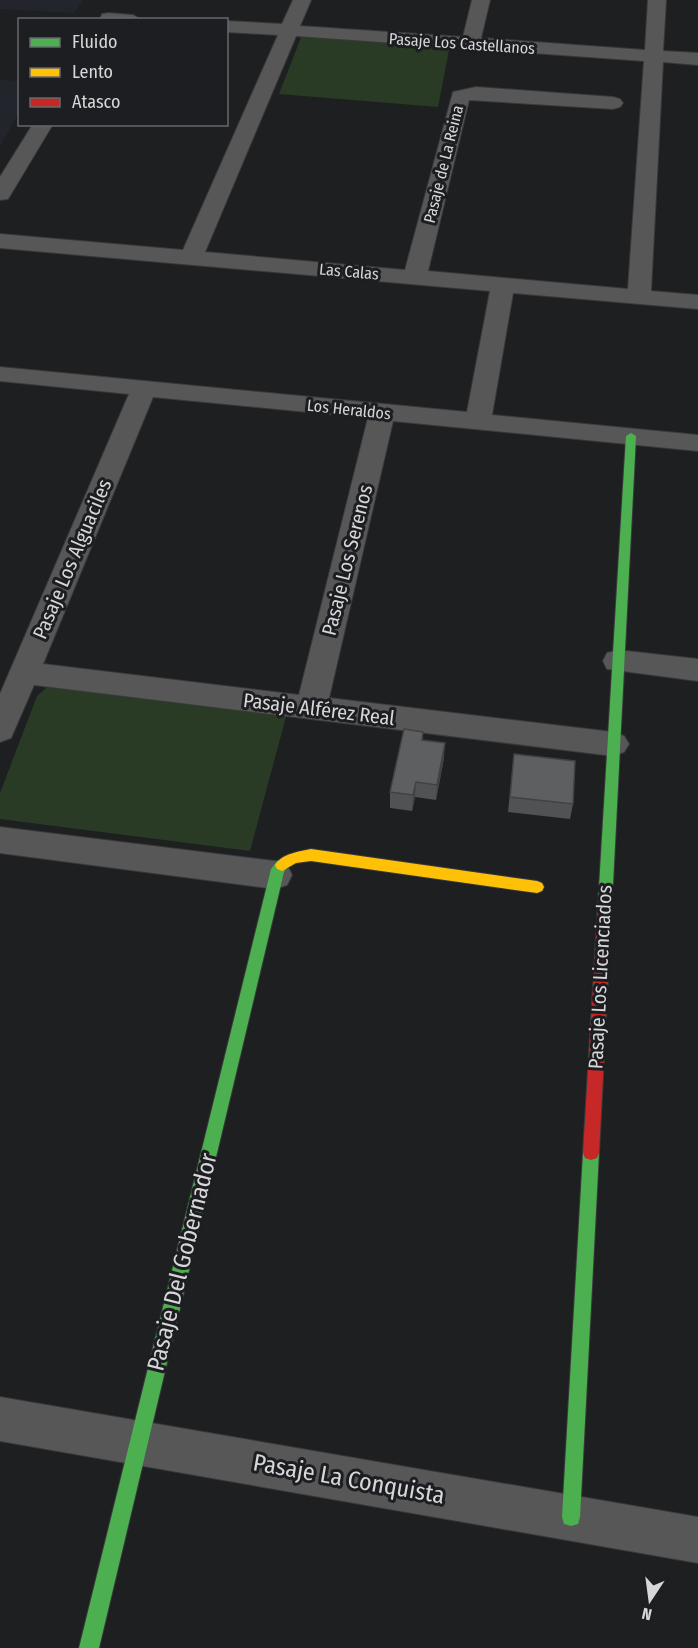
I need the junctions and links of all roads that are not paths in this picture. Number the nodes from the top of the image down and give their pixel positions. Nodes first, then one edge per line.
1 (119, 0) edge
2 (302, 0) edge
3 (481, 0) edge
4 (657, 0) edge
5 (108, 18) edge
6 (228, 26) edge
7 (289, 30) junction
8 (471, 43) junction
9 (654, 56) junction
10 (698, 59) edge
11 (612, 103) dead end
12 (42, 126) edge
13 (0, 194) edge
14 (0, 241) edge
15 (191, 258) junction
16 (415, 277) junction
17 (503, 285) junction
18 (639, 296) junction
19 (698, 302) edge
20 (0, 374) edge
21 (144, 388) junction
22 (382, 412) junction
23 (478, 421) junction
24 (631, 436) junction
25 (698, 443) edge
26 (618, 661) junction
27 (698, 670) edge
28 (24, 673) junction
29 (311, 708) junction
30 (0, 730) edge
31 (613, 744) junction
32 (0, 840) edge
33 (275, 875) junction
34 (537, 887) dead end
35 (0, 1419) edge
36 (139, 1443) junction
37 (571, 1518) junction
38 (698, 1540) edge
39 (89, 1648) edge

1 - 5 street
2 - 7 street
3 - 8 street
4 - 9 street
6 - 7 street, Pasaje Los Castellanos
7 - 8 street, Pasaje Los Castellanos
7 - 15 street
8 - 9 street, Pasaje Los Castellanos
9 - 10 street, Pasaje Los Castellanos
9 - 18 street
11 - 16 street, Pasaje de La Reina
12 - 13 street
14 - 15 street, Las Calas
15 - 16 street, Las Calas
16 - 17 street, Las Calas
17 - 18 street, Las Calas
17 - 23 street
18 - 19 street, Las Calas
20 - 21 street, Los Heraldos
21 - 22 street, Los Heraldos
21 - 28 street, Pasaje Los Alguaciles
22 - 23 street, Los Heraldos
22 - 29 street, Pasaje Los Serenos
23 - 24 street, Los Heraldos
24 - 25 street, Los Heraldos
24 - 26 street, Pasaje Los Licenciados
26 - 27 street
26 - 31 street, Pasaje Los Licenciados
28 - 29 street, Pasaje Alférez Real
28 - 30 street, Pasaje Los Alguaciles
29 - 31 street, Pasaje Alférez Real
31 - 37 street, Pasaje Los Licenciados
32 - 33 street
33 - 34 street
33 - 36 street, Pasaje Del Gobernador
35 - 36 street, Pasaje La Conquista
36 - 37 street, Pasaje La Conquista
36 - 39 street, Pasaje Del Gobernador
37 - 38 street, Pasaje La Conquista

